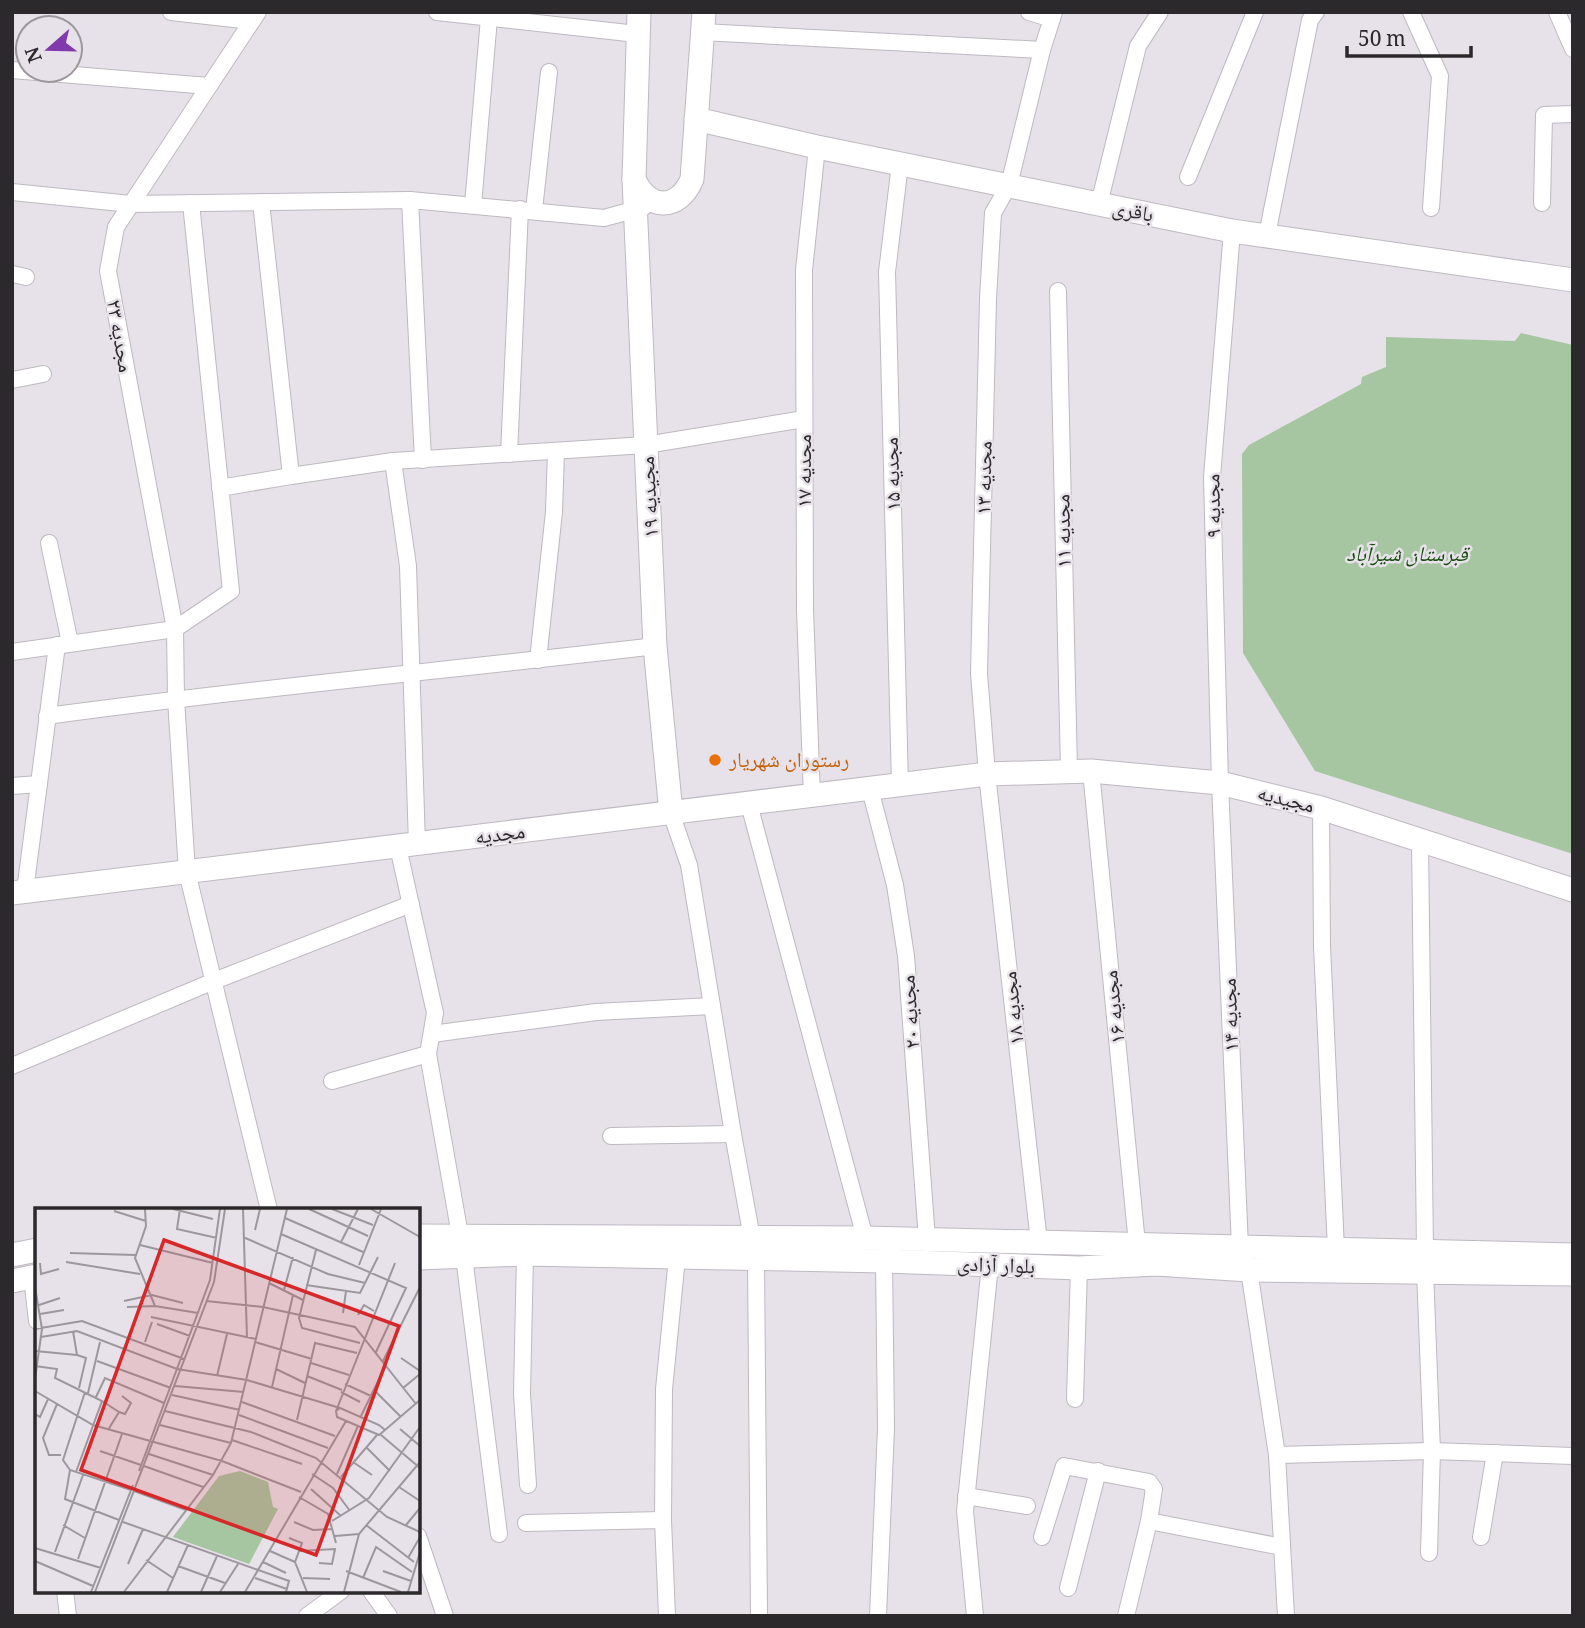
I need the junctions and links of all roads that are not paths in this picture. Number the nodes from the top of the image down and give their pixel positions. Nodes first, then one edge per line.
1 (171, 12) edge
2 (1029, 12) edge
3 (1160, 12) edge
4 (1255, 12) edge
5 (1316, 12) edge
6 (1411, 12) edge
7 (1557, 12) edge
8 (444, 13) edge
9 (1053, 16) edge
10 (255, 17) edge
11 (489, 18) junction
12 (703, 22) edge
13 (638, 23) edge
14 (1573, 49) edge
15 (1042, 50) junction
16 (12, 70) edge
17 (549, 72) dead end
18 (209, 86) junction
19 (1573, 114) edge
20 (696, 119) junction
21 (817, 147) junction
22 (900, 164) junction
23 (1188, 177) dead end
24 (1009, 185) junction
25 (12, 192) edge
26 (410, 200) junction
27 (261, 202) junction
28 (191, 203) junction
29 (1542, 203) dead end
30 (131, 204) junction
31 (1099, 204) junction
32 (473, 205) junction
33 (647, 206) junction
34 (1431, 208) dead end
35 (527, 209) junction
36 (1232, 231) junction
37 (1267, 235) junction
38 (1573, 280) edge
39 (1058, 291) dead end
40 (43, 374) dead end
41 (12, 380) edge
42 (804, 419) junction
43 (646, 444) junction
44 (556, 451) junction
45 (509, 454) junction
46 (423, 460) junction
47 (393, 461) junction
48 (291, 476) junction
49 (220, 488) junction
50 (49, 543) dead end
51 (175, 629) junction
52 (63, 644) junction
53 (655, 646) junction
54 (12, 652) edge
55 (538, 660) junction
56 (412, 675) junction
57 (176, 699) junction
58 (47, 716) junction
59 (1080, 770) junction
60 (987, 774) junction
61 (39, 783) junction
62 (1220, 783) junction
63 (900, 785) junction
64 (12, 786) edge
65 (870, 789) junction
66 (812, 796) junction
67 (749, 804) junction
68 (1321, 808) junction
69 (671, 813) junction
70 (1420, 840) junction
71 (408, 845) junction
72 (187, 872) junction
73 (1573, 890) edge
74 (19, 892) edge
75 (411, 904) junction
76 (214, 981) junction
77 (712, 1006) junction
78 (432, 1034) junction
79 (428, 1054) junction
80 (12, 1066) edge
81 (332, 1081) dead end
82 (733, 1134) junction
83 (611, 1136) dead end
84 (269, 1208) edge
85 (420, 1236) edge
86 (752, 1236) junction
87 (866, 1238) junction
88 (927, 1239) junction
89 (1039, 1242) junction
90 (1104, 1243) junction
91 (1137, 1244) junction
92 (462, 1246) junction
93 (677, 1247) junction
94 (1240, 1247) junction
95 (1336, 1249) junction
96 (35, 1250) edge
97 (525, 1254) junction
98 (12, 1255) edge
99 (1573, 1255) edge
100 (420, 1257) edge
101 (756, 1260) junction
102 (884, 1261) junction
103 (1425, 1261) junction
104 (1525, 1263) junction
105 (990, 1265) junction
106 (1104, 1267) junction
107 (1079, 1268) junction
108 (1249, 1270) junction
109 (1573, 1274) edge
110 (27, 1278) edge
111 (35, 1312) edge
112 (1075, 1399) dead end
113 (1432, 1451) junction
114 (1495, 1453) junction
115 (1277, 1455) junction
116 (1573, 1456) edge
117 (1098, 1471) junction
118 (528, 1485) dead end
119 (966, 1496) junction
120 (1027, 1506) dead end
121 (663, 1520) junction
122 (1149, 1521) junction
123 (526, 1523) dead end
124 (499, 1534) dead end
125 (1042, 1537) dead end
126 (1481, 1537) dead end
127 (420, 1543) edge
128 (1282, 1547) junction
129 (1429, 1553) dead end
130 (1068, 1588) dead end
131 (65, 1593) edge
132 (338, 1593) edge
133 (372, 1593) edge
134 (68, 1616) edge
135 (307, 1616) edge
136 (389, 1616) edge
137 (445, 1616) edge
138 (667, 1616) edge
139 (759, 1616) edge
140 (878, 1616) edge
141 (975, 1616) edge
142 (1126, 1616) edge
143 (1286, 1616) edge

1 - 10 street
2 - 9 street
3 - 31 street
4 - 23 street
5 - 37 street
6 - 34 street
7 - 14 street
8 - 11 street
9 - 15 street, مجدیه ۱۳
10 - 18 street, مجدیه ۲۳
11 - 13 street
11 - 32 street
12 - 15 street
12 - 20 street
13 - 33 street
15 - 24 street, مجدیه ۱۳
16 - 18 street
17 - 35 street
18 - 30 street, مجدیه ۲۳
19 - 29 street
20 - 21 street, باقری
20 - 33 street
21 - 22 street, باقری
21 - 42 street, مجدیه ۱۷
22 - 24 street, باقری
22 - 63 street, مجدیه ۱۵
24 - 31 street, باقری
24 - 60 street, مجدیه ۱۳
25 - 30 street
26 - 27 street
26 - 32 street
26 - 46 street
27 - 28 street
27 - 48 street
28 - 30 street
28 - 49 street
30 - 51 street, مجدیه ۲۳
31 - 36 street, باقری
32 - 35 street
33 - 35 street
33 - 43 street, مجیدیه ۱۹
35 - 45 street
36 - 37 street, باقری
36 - 62 street, مجدیه ۹
37 - 38 street, باقری
39 - 59 street, مجدیه ۱۱
40 - 41 street
42 - 43 street
42 - 66 street, مجدیه ۱۷
43 - 44 street
43 - 53 street, مجیدیه ۱۹
44 - 45 street
44 - 55 street
45 - 46 street
46 - 47 street
47 - 48 street
47 - 56 street
48 - 49 street
49 - 51 street
50 - 52 street
51 - 52 street
51 - 57 street, مجدیه ۲۳
52 - 54 street
52 - 58 street
53 - 55 street
53 - 69 street, مجیدیه ۱۹
55 - 56 street
56 - 57 street
56 - 71 street
57 - 58 street
57 - 72 street, مجدیه ۲۳
58 - 61 street
59 - 60 street, مجیدیه
59 - 62 street, مجیدیه
59 - 91 street, مجدیه ۱۶
60 - 63 street, مجدیه
60 - 89 street, مجدیه ۱۸
61 - 64 street
61 - 74 street
62 - 68 street, مجیدیه
62 - 94 street, مجدیه ۱۴
63 - 65 street, مجدیه
65 - 66 street, مجدیه
65 - 88 street, مجدیه ۲۰
66 - 67 street, مجدیه
67 - 69 street, مجدیه
67 - 87 street
68 - 70 street, مجیدیه
68 - 95 street
69 - 71 street, مجدیه
69 - 77 street
70 - 73 street, مجیدیه
70 - 103 street
71 - 72 street, مجدیه
71 - 75 street
72 - 74 street, مجدیه
72 - 76 street, مجدیه ۲۳
75 - 76 street
75 - 78 street
76 - 80 street
76 - 84 street, مجدیه ۲۳
77 - 78 street
77 - 82 street
78 - 79 street
79 - 81 street
79 - 92 street
82 - 83 street
82 - 86 street
85 - 92 street, بلوار آزادی
86 - 87 street, بلوار آزادی
86 - 93 street, بلوار آزادی
86 - 101 street
87 - 88 street, بلوار آزادی
88 - 89 street, بلوار آزادی
89 - 90 street, بلوار آزادی
90 - 91 street, بلوار آزادی
90 - 106 street
91 - 94 street, بلوار آزادی
92 - 93 street, بلوار آزادی
92 - 97 street, بلوار آزادی
92 - 100 street, بلوار آزادی
92 - 124 street
93 - 97 street, بلوار آزادی
93 - 101 street, بلوار آزادی
93 - 121 street
94 - 95 street, بلوار آزادی
94 - 108 street, مجدیه ۱۴
95 - 103 street, بلوار آزادی
96 - 98 street
97 - 118 street
99 - 104 street, بلوار آزادی
101 - 102 street, بلوار آزادی
101 - 139 street
102 - 105 street, بلوار آزادی
102 - 140 street
103 - 104 street, بلوار آزادی
103 - 108 street, بلوار آزادی
103 - 113 street
104 - 109 street, بلوار آزادی
105 - 107 street, بلوار آزادی
105 - 119 street
106 - 107 street, بلوار آزادی
106 - 108 street, بلوار آزادی
107 - 112 street
108 - 115 street, مجدیه ۱۴
110 - 111 street
113 - 114 street
113 - 115 street
113 - 129 street
114 - 116 street
114 - 126 street
115 - 128 street, مجدیه ۱۴
117 - 122 street
117 - 125 street
117 - 130 street
119 - 120 street
119 - 141 street
121 - 123 street
121 - 138 street
122 - 128 street
122 - 142 street
127 - 137 street
128 - 143 street, مجدیه ۱۴
131 - 134 street
132 - 135 street
133 - 136 street

